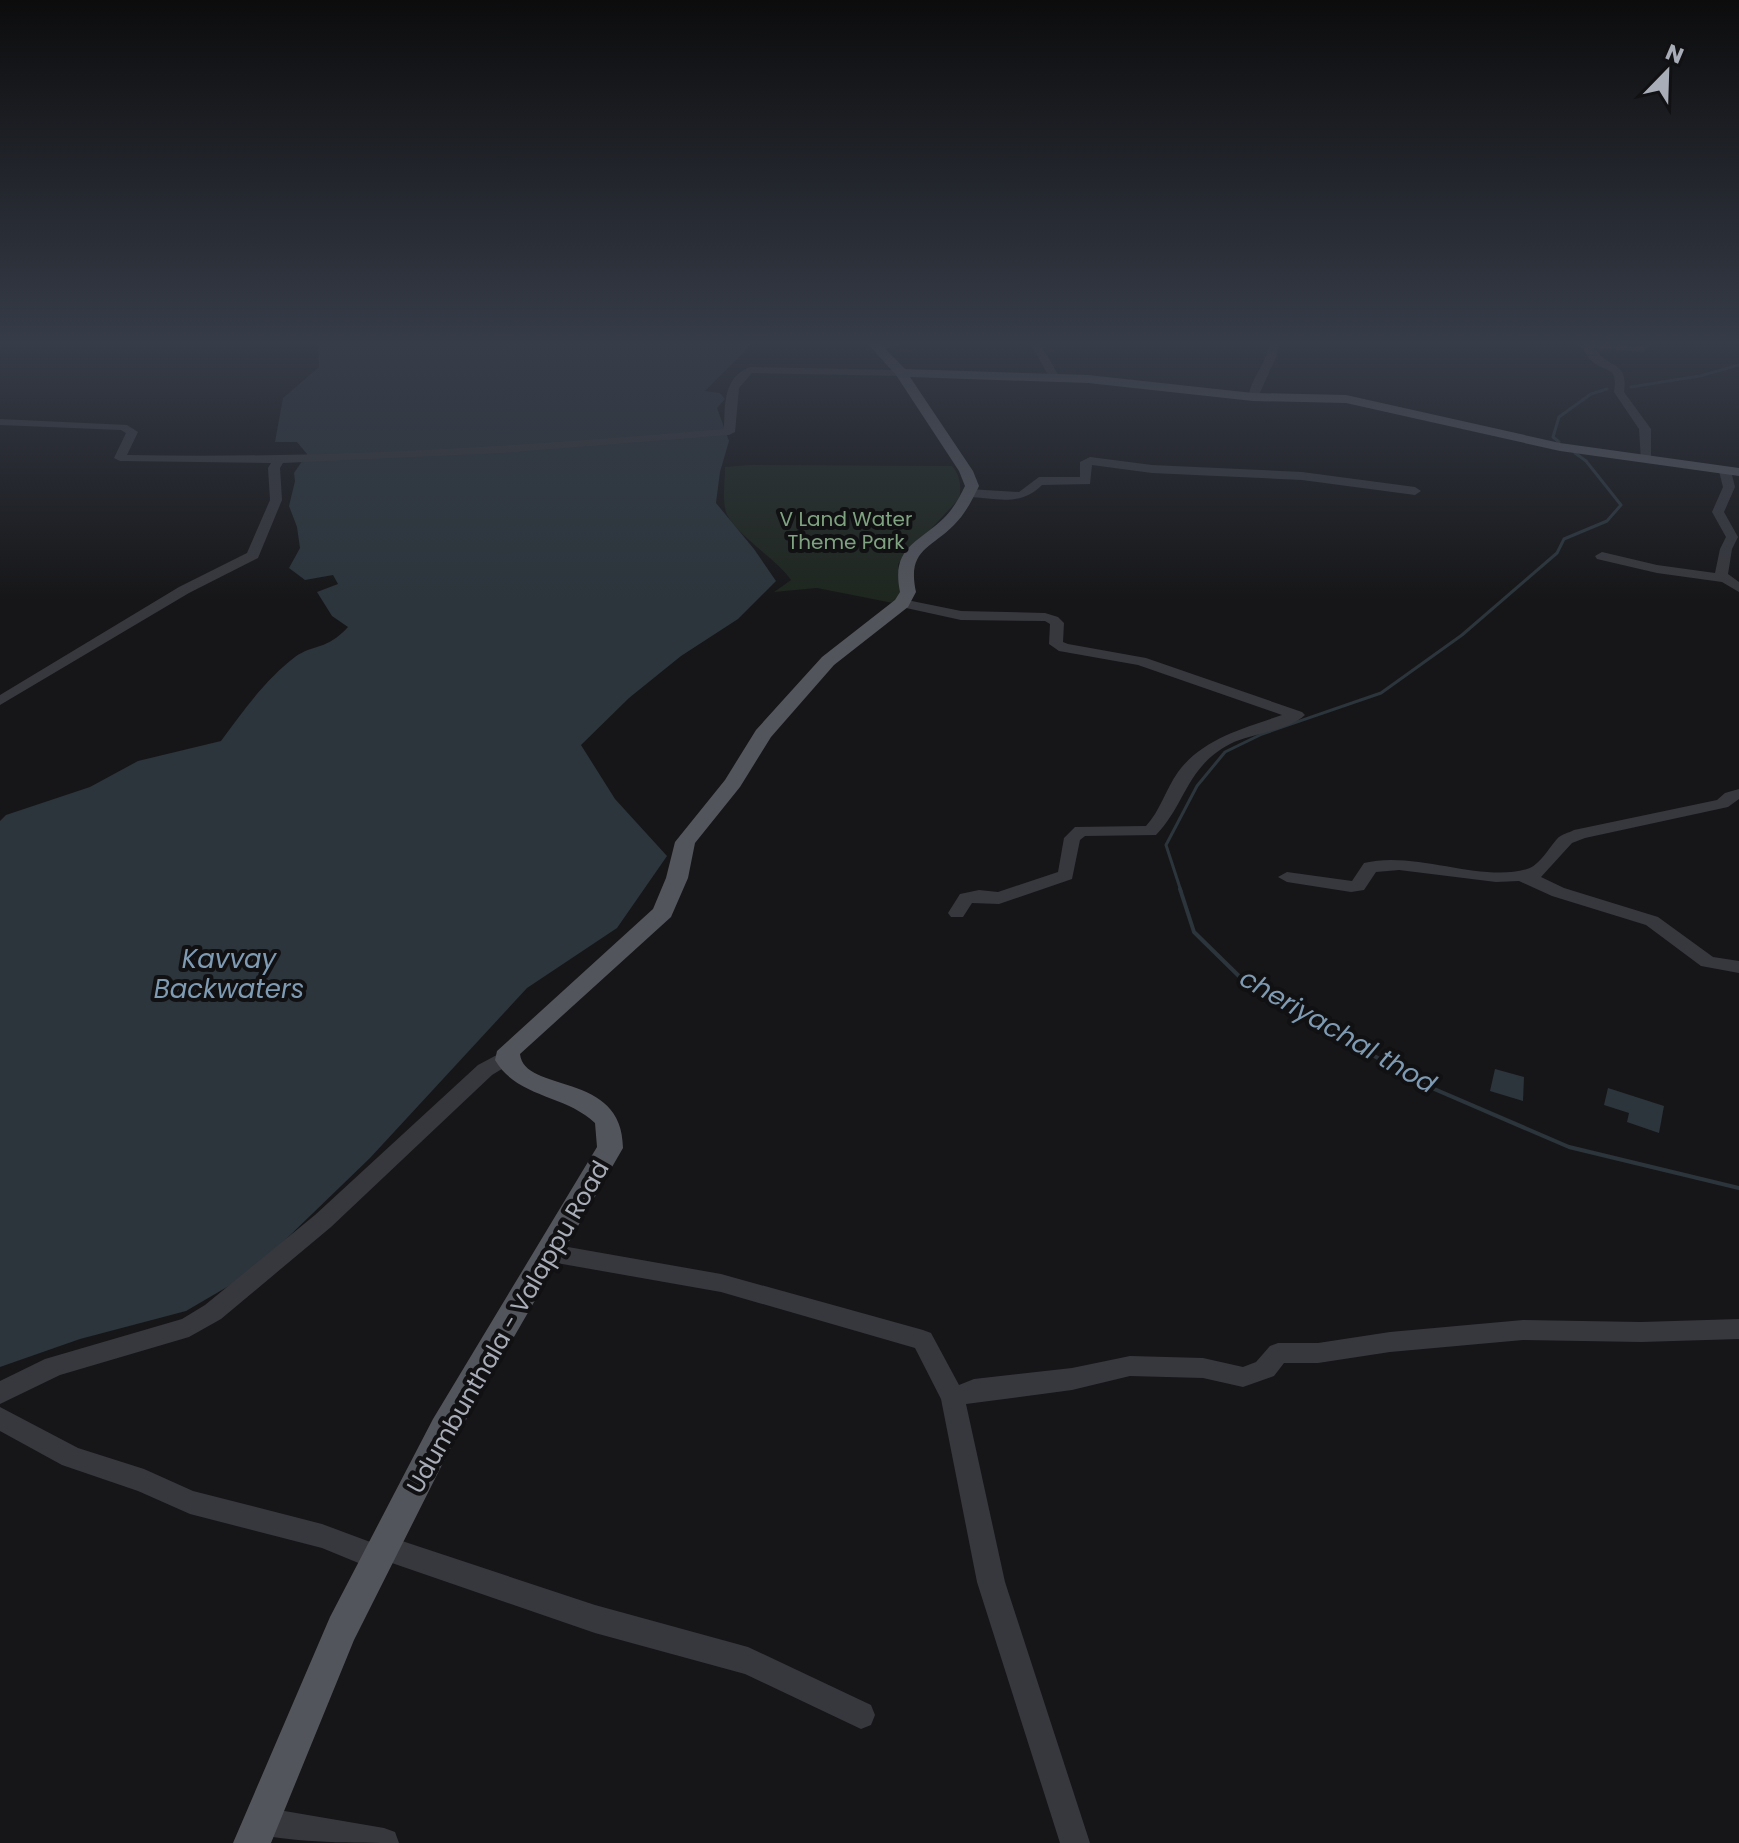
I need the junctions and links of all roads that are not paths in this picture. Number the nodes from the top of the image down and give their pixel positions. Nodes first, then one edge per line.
1 (127, 429) edge
2 (729, 429) edge
3 (938, 429) edge
4 (1483, 429) edge
5 (1645, 429) edge
6 (278, 461) junction
7 (1647, 461) junction
8 (1732, 472) edge
9 (1415, 491) dead end
10 (968, 493) junction
11 (1602, 556) dead end
12 (1724, 578) junction
13 (1739, 588) edge
14 (902, 603) junction
15 (0, 701) edge
16 (1739, 794) edge
17 (1524, 876) junction
18 (1287, 877) dead end
19 (957, 913) dead end
20 (1739, 967) edge
21 (508, 1056) junction
22 (551, 1253) junction
23 (1739, 1329) edge
24 (0, 1393) edge
25 (953, 1398) junction
26 (0, 1418) edge
27 (381, 1553) junction
28 (861, 1715) dead end
29 (256, 1832) edge
30 (384, 1843) edge
31 (1075, 1843) edge

1 - 6 street
2 - 6 street
3 - 10 main road
4 - 7 main road
5 - 7 street
6 - 15 street
7 - 8 main road
8 - 12 street
9 - 10 street
10 - 14 main road
11 - 12 street
12 - 13 street
14 - 19 street
14 - 21 main road
16 - 17 street
17 - 18 street
17 - 20 street
21 - 22 main road, Udumbunthala - Valappu Road
21 - 24 street
22 - 25 street
22 - 27 main road, Udumbunthala - Valappu Road
23 - 25 street
25 - 31 street
26 - 27 street
27 - 28 street
27 - 29 main road, Udumbunthala - Valappu Road
29 - 30 street

